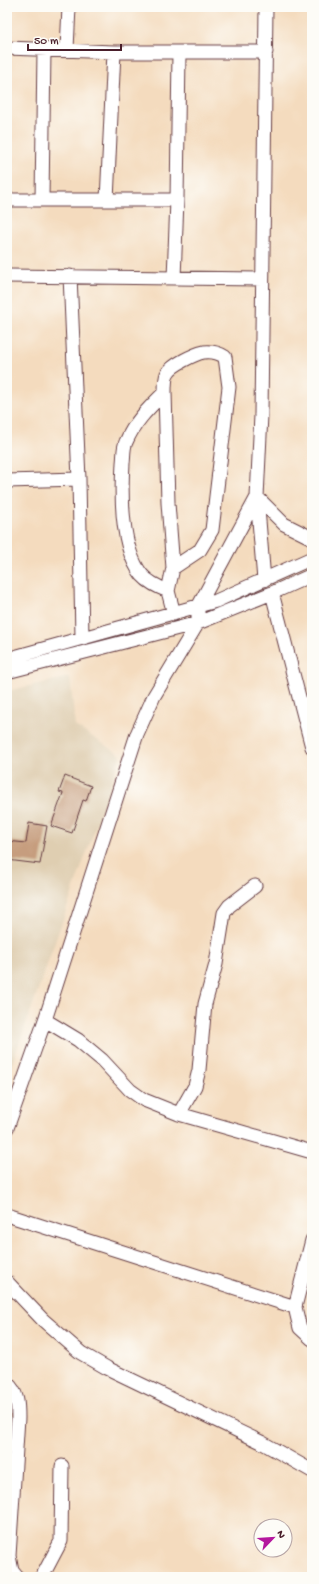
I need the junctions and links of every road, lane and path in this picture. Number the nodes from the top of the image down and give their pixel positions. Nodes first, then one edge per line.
1 (69, 7) edge
2 (266, 7) edge
3 (7, 48) edge
4 (66, 49) junction
5 (44, 50) junction
6 (114, 52) junction
7 (266, 52) junction
8 (179, 53) junction
9 (7, 200) edge
10 (42, 200) junction
11 (107, 200) junction
12 (177, 200) junction
13 (7, 276) edge
14 (70, 276) junction
15 (174, 278) junction
16 (262, 279) junction
17 (165, 392) junction
18 (79, 479) junction
19 (7, 481) edge
20 (257, 497) junction
21 (312, 538) edge
22 (312, 558) edge
23 (173, 568) junction
24 (312, 575) edge
25 (264, 580) junction
26 (168, 591) junction
27 (272, 594) junction
28 (198, 608) junction
29 (174, 614) junction
30 (198, 623) junction
31 (82, 638) junction
32 (7, 659) edge
33 (7, 672) edge
34 (312, 747) edge
35 (255, 886) dead end
36 (45, 1020) junction
37 (178, 1114) junction
38 (7, 1128) edge
39 (312, 1152) edge
40 (7, 1214) edge
41 (312, 1240) edge
42 (7, 1282) edge
43 (295, 1307) junction
44 (312, 1339) edge
45 (7, 1383) edge
46 (62, 1466) dead end
47 (312, 1471) edge
48 (17, 1577) edge
49 (42, 1577) edge

1 - 4 street
2 - 7 street
3 - 5 street
4 - 5 street
4 - 6 street
5 - 10 street
6 - 8 street
6 - 11 street
7 - 8 street
7 - 16 street
8 - 12 street
9 - 10 street
10 - 11 street
11 - 12 street
12 - 15 street
13 - 14 street
14 - 15 street
14 - 18 street
15 - 16 street
16 - 20 street
17 - 23 street
17 - 23 street
17 - 26 street
18 - 19 street
18 - 31 street
20 - 21 street
20 - 25 street
20 - 28 street
22 - 25 street
23 - 26 street
24 - 27 street
25 - 28 street
26 - 29 street
27 - 30 street
27 - 34 street
28 - 29 street
28 - 30 street
29 - 31 street
30 - 33 street
30 - 36 street
31 - 32 street
35 - 37 street
36 - 37 street
36 - 38 street
37 - 39 street
40 - 43 street
41 - 43 street
42 - 47 street
43 - 44 street
45 - 48 street
46 - 49 street

